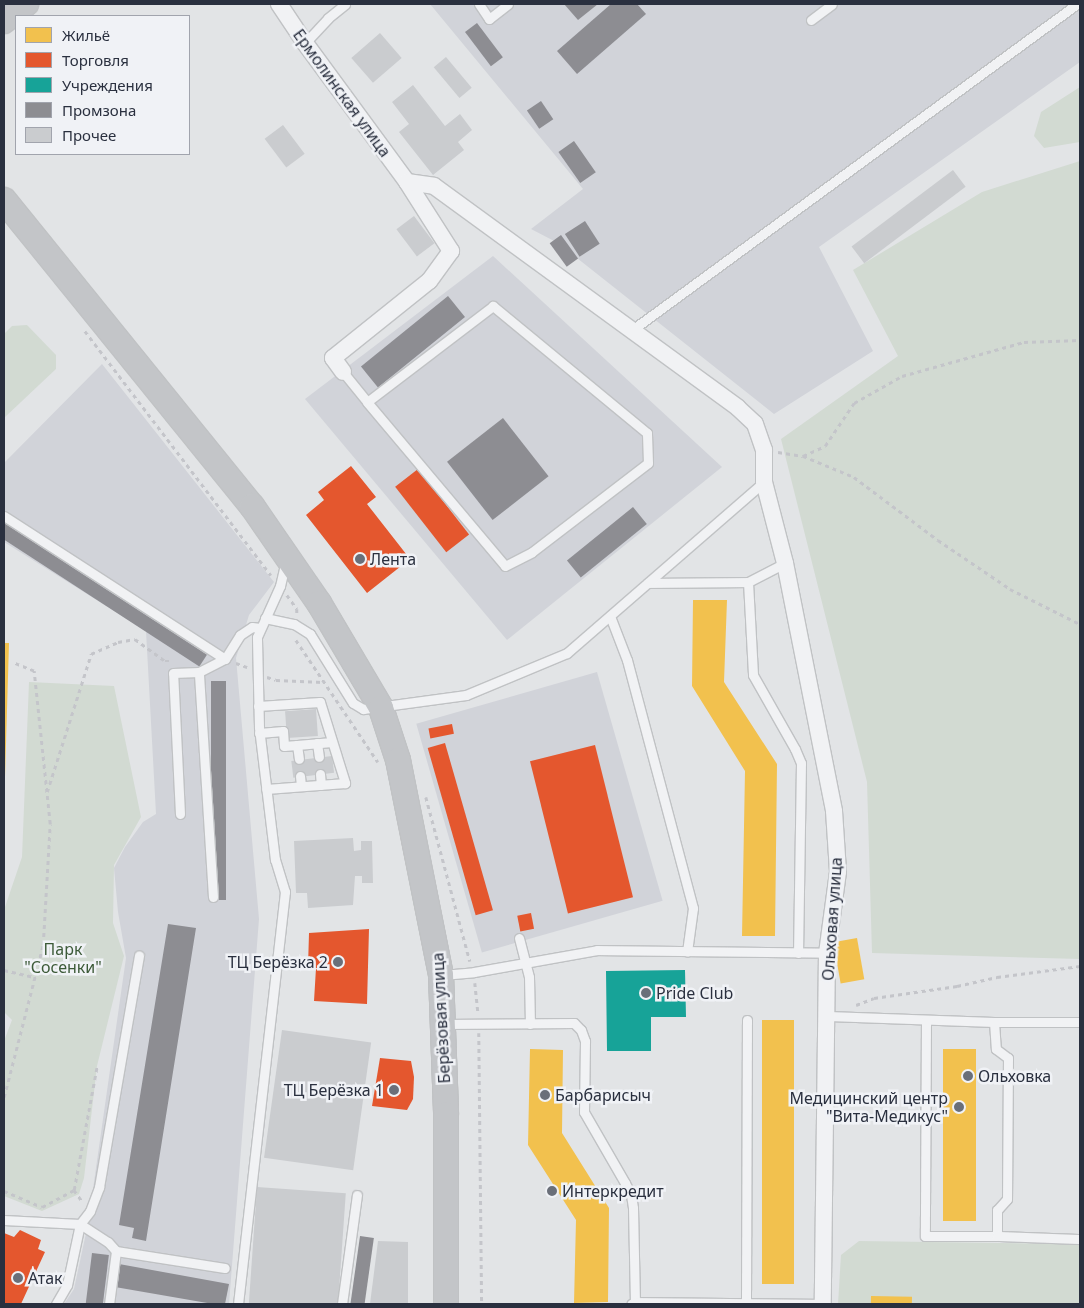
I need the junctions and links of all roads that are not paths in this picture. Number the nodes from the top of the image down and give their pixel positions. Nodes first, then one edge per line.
1 (26, 4) edge
2 (279, 4) edge
3 (345, 4) edge
4 (479, 4) edge
5 (508, 4) edge
6 (832, 4) edge
7 (1077, 4) edge
8 (811, 20) dead end
9 (4, 21) edge
10 (305, 43) junction
11 (407, 182) junction
12 (4, 200) edge
13 (632, 330) junction
14 (343, 372) joint
15 (367, 402) junction
16 (764, 482) junction
17 (4, 516) edge
18 (286, 557) junction
19 (785, 563) junction
20 (648, 582) junction
21 (748, 582) junction
22 (610, 616) junction
23 (265, 618) junction
24 (260, 628) junction
25 (225, 659) junction
26 (199, 672) junction
27 (258, 706) junction
28 (381, 708) junction
29 (260, 733) junction
30 (332, 742) junction
31 (317, 743) junction
32 (297, 745) junction
33 (319, 757) dead end
34 (298, 759) dead end
35 (320, 774) dead end
36 (300, 776) dead end
37 (321, 785) junction
38 (301, 786) junction
39 (266, 789) junction
40 (180, 814) dead end
41 (213, 897) dead end
42 (519, 938) dead end
43 (687, 952) junction
44 (798, 953) junction
45 (826, 954) junction
46 (139, 955) dead end
47 (526, 963) junction
48 (441, 975) junction
49 (828, 1016) junction
50 (747, 1020) dead end
51 (926, 1020) junction
52 (994, 1022) junction
53 (1080, 1022) edge
54 (443, 1024) junction
55 (530, 1024) junction
56 (357, 1195) dead end
57 (4, 1220) edge
58 (80, 1224) junction
59 (997, 1236) junction
60 (1080, 1239) edge
61 (116, 1251) junction
62 (225, 1268) dead end
63 (448, 1303) edge
64 (633, 1303) edge
65 (746, 1303) edge
66 (56, 1304) edge
67 (109, 1304) edge
68 (238, 1304) edge
69 (342, 1304) edge
70 (726, 1304) edge
71 (823, 1304) edge

1 - 9 street
2 - 10 street, Ермолинская улица
3 - 10 lane
4 - 5 lane
6 - 8 lane
7 - 13 lane
10 - 11 street, Ермолинская улица
11 - 13 street, Ольховая улица
11 - 14 street, Ермолинская улица
12 - 18 street, Берёзовая улица
13 - 16 street, Ольховая улица
14 - 15 lane
15 - 15 lane
16 - 19 street, Ольховая улица
16 - 20 lane
17 - 25 lane
18 - 23 lane
18 - 28 street, Берёзовая улица
19 - 21 lane
19 - 45 street, Ольховая улица
20 - 21 lane
20 - 22 lane
21 - 44 lane
22 - 28 lane
22 - 43 lane
23 - 24 lane
23 - 28 lane
24 - 25 lane
24 - 27 lane
25 - 26 lane
26 - 40 lane
26 - 41 lane
27 - 29 lane
27 - 30 lane
28 - 48 street, Берёзовая улица
29 - 32 lane
29 - 39 lane
30 - 31 lane
30 - 37 lane
31 - 32 lane
31 - 33 lane
32 - 34 lane
35 - 37 lane
36 - 38 lane
37 - 38 lane
38 - 39 lane
39 - 68 lane
42 - 47 lane
43 - 44 lane
43 - 47 lane
44 - 45 lane
45 - 49 street, Ольховая улица
46 - 58 lane
47 - 48 lane
47 - 55 lane
48 - 54 street, Берёзовая улица
49 - 51 lane
49 - 71 street, Ольховая улица
50 - 65 lane
51 - 52 lane
51 - 59 lane
52 - 53 lane
52 - 59 lane
54 - 55 lane
54 - 63 street, Берёзовая улица
55 - 64 lane
56 - 69 lane
57 - 58 lane
58 - 61 lane
58 - 66 lane
59 - 60 lane
61 - 62 lane
61 - 67 lane
64 - 70 lane
65 - 70 lane
65 - 71 lane

